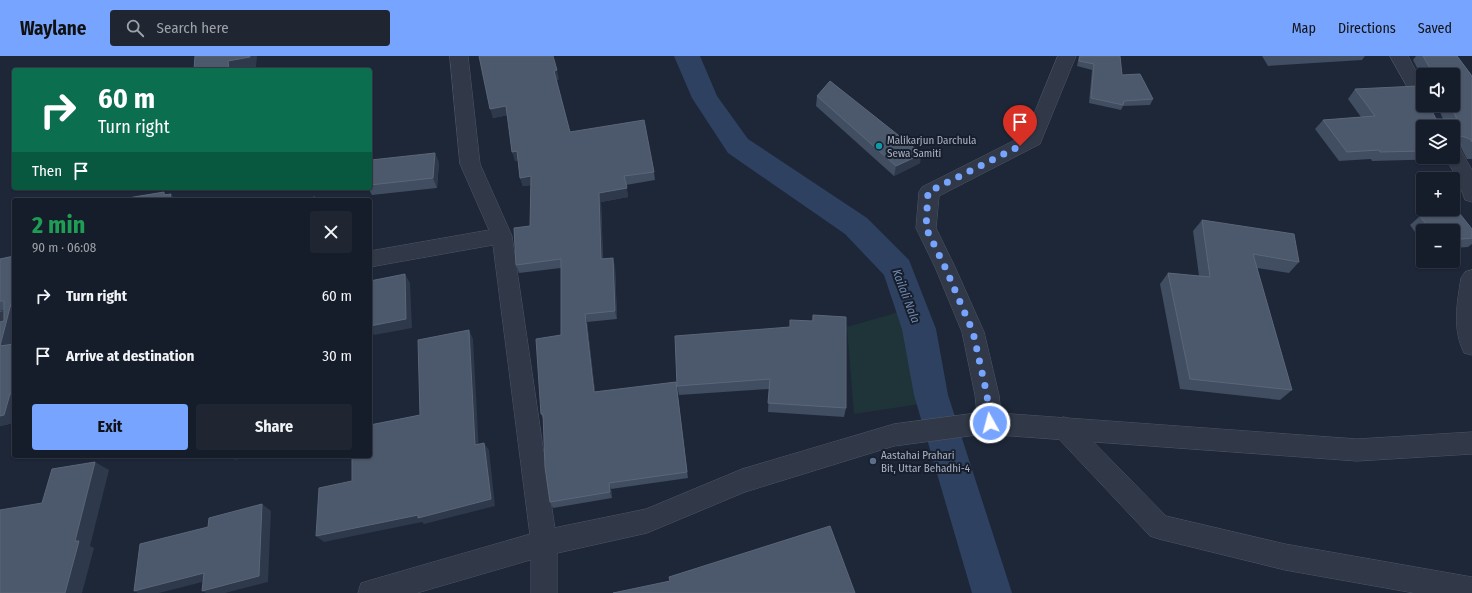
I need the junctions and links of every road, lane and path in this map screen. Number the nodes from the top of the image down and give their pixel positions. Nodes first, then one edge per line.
1 (459, 56) edge
2 (1067, 56) edge
3 (1400, 56) edge
4 (1416, 87) edge
5 (1459, 164) edge
6 (1472, 195) edge
7 (502, 236) junction
8 (372, 259) edge
9 (1472, 278) edge
10 (12, 319) edge
11 (0, 321) edge
12 (1472, 346) edge
13 (987, 423) junction
14 (1064, 428) junction
15 (1472, 443) edge
16 (544, 543) junction
17 (1472, 590) edge
18 (371, 593) edge
19 (544, 593) edge

1 - 7 street
2 - 13 street
3 - 4 street
5 - 6 street
7 - 8 street
7 - 16 street
9 - 12 street
10 - 11 street
13 - 14 street
13 - 16 street
14 - 15 street
14 - 17 street
16 - 18 street
16 - 19 street

